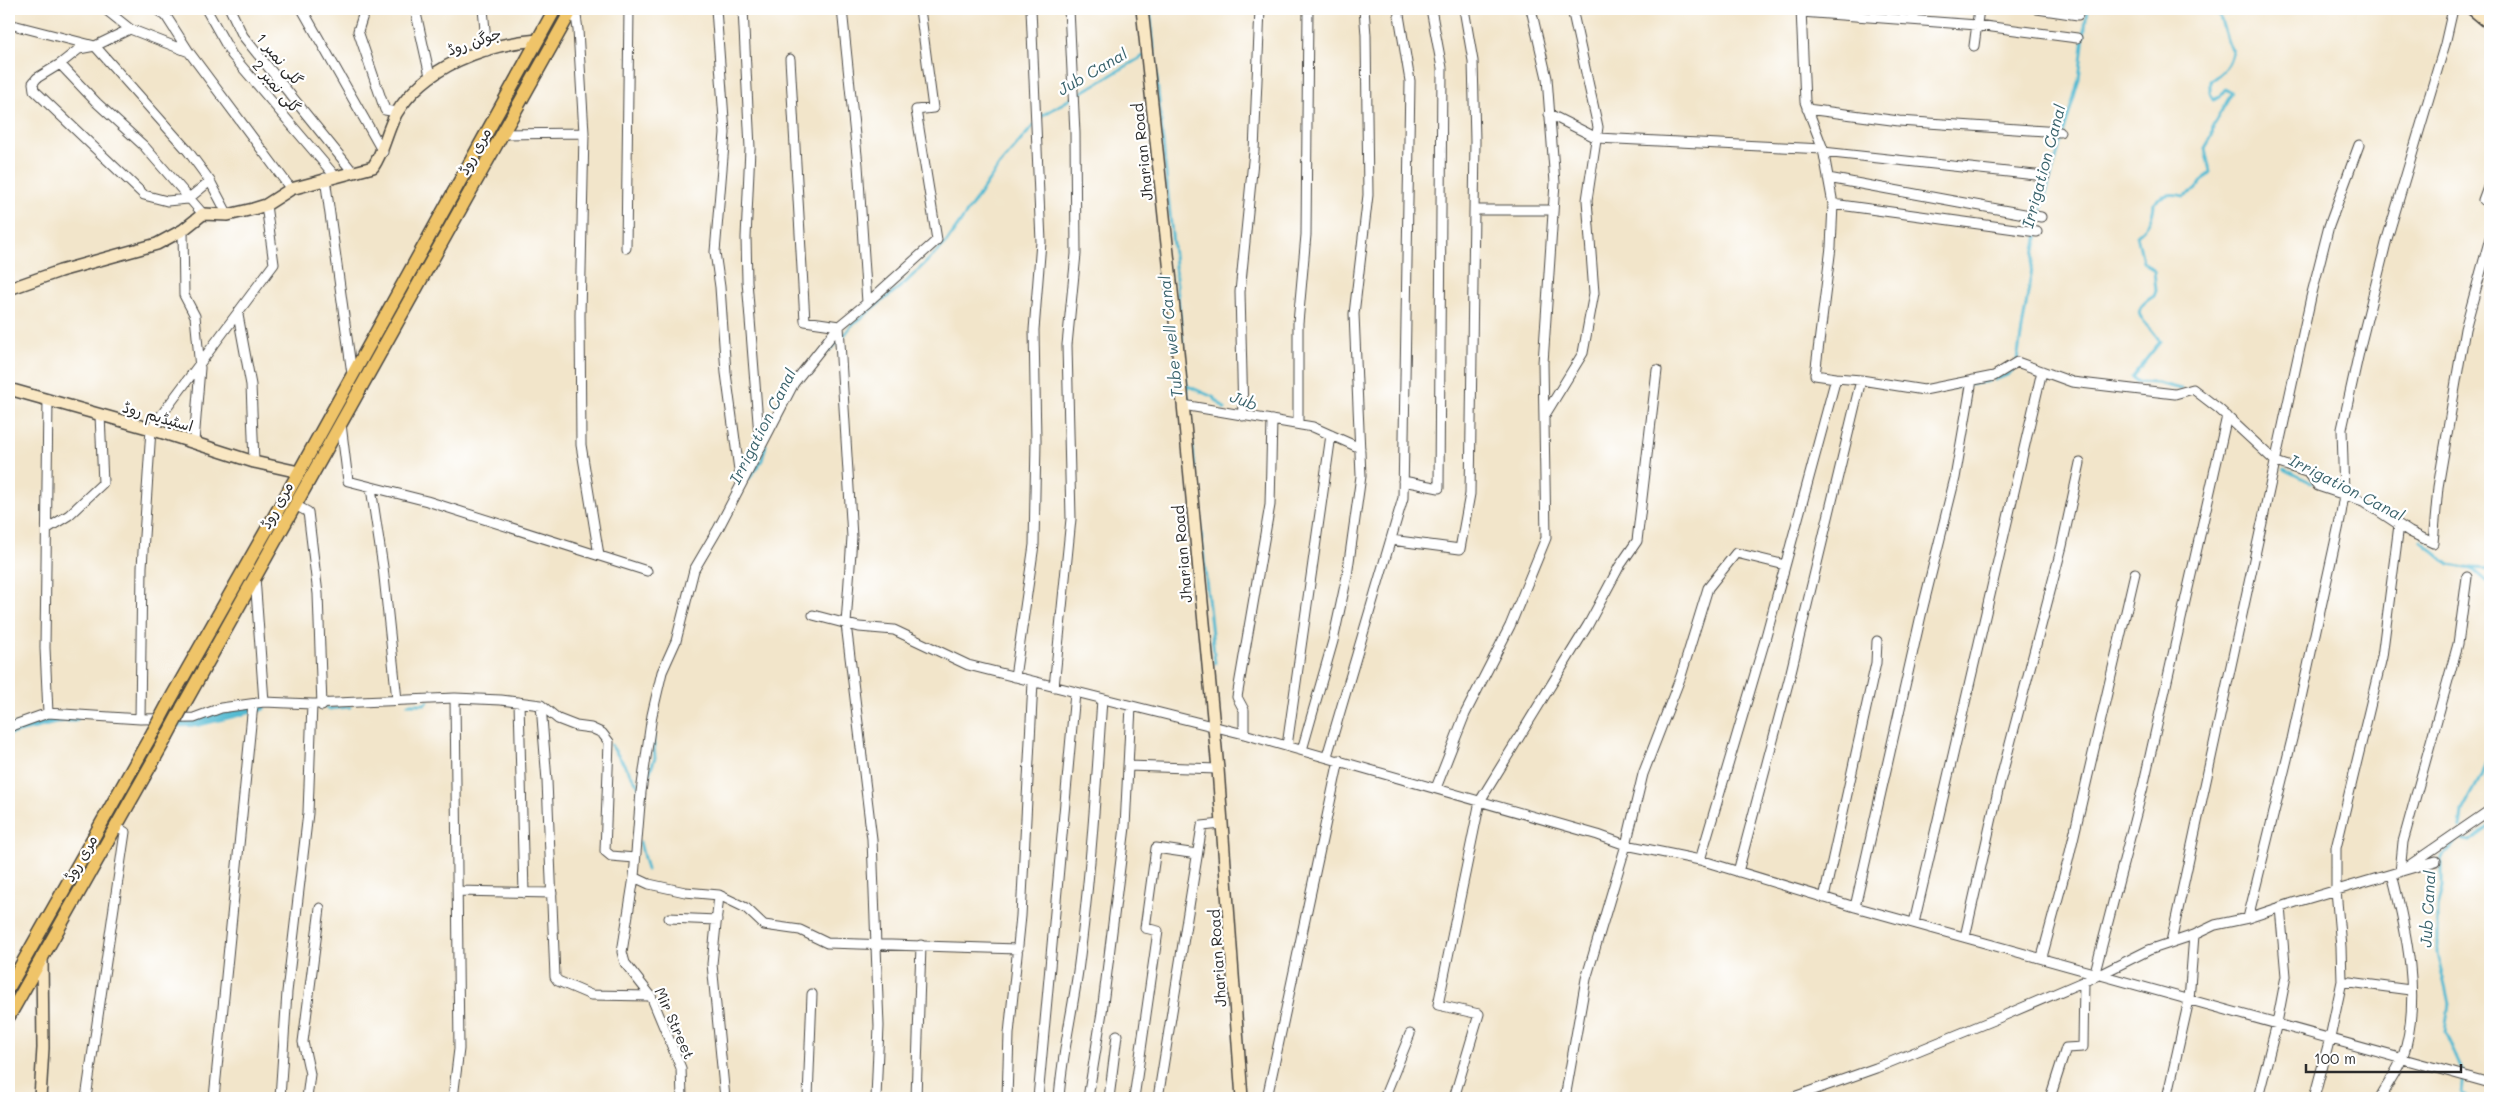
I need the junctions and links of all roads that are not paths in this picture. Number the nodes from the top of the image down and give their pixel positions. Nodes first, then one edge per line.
1 (105, 9) edge
2 (156, 9) edge
3 (206, 9) edge
4 (230, 9) edge
5 (302, 9) edge
6 (364, 9) edge
7 (415, 9) edge
8 (482, 9) edge
9 (555, 9) edge
10 (573, 9) edge
11 (629, 9) edge
12 (716, 9) edge
13 (743, 9) edge
14 (842, 9) edge
15 (920, 9) edge
16 (1031, 9) edge
17 (1069, 9) edge
18 (1142, 9) edge
19 (1260, 9) edge
20 (1308, 9) edge
21 (1364, 9) edge
22 (1398, 9) edge
23 (1431, 9) edge
24 (1464, 9) edge
25 (1531, 9) edge
26 (1572, 9) edge
27 (1979, 9) edge
28 (2037, 9) edge
29 (2453, 9) edge
30 (2472, 9) edge
31 (1801, 10) edge
32 (2078, 14) dead end
33 (9, 24) edge
34 (2490, 24) edge
35 (1977, 25) junction
36 (130, 29) junction
37 (2077, 38) dead end
38 (538, 40) junction
39 (95, 46) junction
40 (1974, 46) dead end
41 (487, 51) junction
42 (189, 52) junction
43 (790, 59) dead end
44 (60, 64) junction
45 (430, 76) junction
46 (1808, 109) junction
47 (397, 112) junction
48 (1549, 114) junction
49 (2060, 132) dead end
50 (584, 133) junction
51 (502, 134) junction
52 (1597, 138) junction
53 (2359, 145) dead end
54 (1823, 151) junction
55 (383, 152) junction
56 (352, 171) junction
57 (2044, 176) dead end
58 (330, 177) junction
59 (1828, 178) junction
60 (210, 181) junction
61 (2490, 181) edge
62 (291, 189) junction
63 (188, 199) junction
64 (2490, 202) edge
65 (1833, 204) junction
66 (266, 205) junction
67 (1475, 210) junction
68 (1553, 210) junction
69 (203, 214) junction
70 (228, 215) junction
71 (2041, 216) dead end
72 (182, 230) junction
73 (2037, 232) dead end
74 (2490, 238) edge
75 (626, 248) dead end
76 (9, 290) edge
77 (867, 303) junction
78 (238, 315) junction
79 (839, 326) junction
80 (360, 361) junction
81 (200, 364) junction
82 (372, 368) junction
83 (1657, 370) dead end
84 (2042, 371) junction
85 (352, 374) junction
86 (1836, 378) junction
87 (1861, 380) junction
88 (1972, 380) junction
89 (9, 389) edge
90 (48, 399) junction
91 (1183, 405) junction
92 (100, 415) junction
93 (1243, 416) junction
94 (2227, 416) junction
95 (1544, 417) junction
96 (1272, 420) junction
97 (341, 424) junction
98 (1298, 424) junction
99 (152, 429) junction
100 (1331, 435) junction
101 (194, 442) junction
102 (1360, 448) junction
103 (760, 449) junction
104 (254, 462) junction
105 (2276, 462) junction
106 (2080, 463) dead end
107 (299, 472) junction
108 (1403, 481) junction
109 (741, 485) junction
110 (371, 488) junction
111 (2344, 495) junction
112 (295, 504) junction
113 (2399, 525) junction
114 (48, 528) junction
115 (1390, 540) junction
116 (599, 555) junction
117 (1785, 565) junction
118 (255, 569) junction
119 (647, 571) dead end
120 (2135, 573) dead end
121 (2466, 577) dead end
122 (814, 615) dead end
123 (846, 624) junction
124 (1877, 641) dead end
125 (1015, 677) junction
126 (1034, 682) junction
127 (1054, 687) junction
128 (1074, 692) junction
129 (455, 698) junction
130 (1102, 699) junction
131 (397, 700) junction
132 (264, 702) junction
133 (519, 702) junction
134 (253, 704) junction
135 (312, 704) junction
136 (322, 705) junction
137 (541, 706) junction
138 (1131, 706) junction
139 (48, 713) junction
140 (140, 719) junction
141 (9, 727) edge
142 (1214, 727) junction
143 (1244, 734) junction
144 (1288, 746) junction
145 (1302, 750) junction
146 (1326, 756) junction
147 (1339, 760) junction
148 (1128, 766) junction
149 (1218, 769) junction
150 (1436, 788) junction
151 (1480, 801) junction
152 (2490, 810) edge
153 (1222, 824) junction
154 (116, 827) junction
155 (1626, 845) junction
156 (1197, 854) junction
157 (635, 858) junction
158 (1700, 860) junction
159 (2436, 861) dead end
160 (1738, 872) junction
161 (2396, 873) junction
162 (634, 877) junction
163 (2336, 890) junction
164 (458, 891) junction
165 (524, 892) junction
166 (552, 893) junction
167 (719, 895) junction
168 (1824, 898) junction
169 (1854, 907) junction
170 (2280, 907) junction
171 (320, 908) dead end
172 (669, 918) dead end
173 (2248, 918) junction
174 (717, 920) junction
175 (1914, 923) junction
176 (2194, 936) junction
177 (1965, 937) junction
178 (2171, 942) junction
179 (876, 944) junction
180 (921, 945) junction
181 (1018, 949) junction
182 (42, 956) junction
183 (2042, 957) junction
184 (2098, 973) junction
185 (2084, 981) junction
186 (2342, 982) junction
187 (9, 987) edge
188 (2410, 990) junction
189 (812, 994) dead end
190 (651, 996) junction
191 (2189, 1000) junction
192 (9, 1016) edge
193 (2277, 1023) junction
194 (1410, 1034) dead end
195 (1117, 1035) dead end
196 (2330, 1038) junction
197 (2402, 1058) junction
198 (2490, 1083) edge
199 (2381, 1096) dead end
200 (40, 1098) edge
201 (86, 1098) edge
202 (214, 1098) edge
203 (280, 1098) edge
204 (306, 1098) edge
205 (453, 1098) edge
206 (682, 1098) edge
207 (725, 1098) edge
208 (808, 1098) edge
209 (876, 1098) edge
210 (916, 1098) edge
211 (1007, 1098) edge
212 (1038, 1098) edge
213 (1059, 1098) edge
214 (1088, 1098) edge
215 (1109, 1098) edge
216 (1134, 1098) edge
217 (1158, 1098) edge
218 (1242, 1098) edge
219 (1267, 1098) edge
220 (1384, 1098) edge
221 (1454, 1098) edge
222 (1565, 1098) edge
223 (1791, 1098) edge
224 (2050, 1098) edge
225 (2167, 1098) edge
226 (2258, 1098) edge
227 (2314, 1098) edge

1 - 36 street
2 - 42 street
3 - 58 street, گلی نمبر 2
4 - 56 street, گلی نمبر 1
5 - 55 street
6 - 47 street
7 - 45 street
8 - 41 street
9 - 38 main road, مری روڈ
10 - 50 street
10 - 51 main road, مری روڈ
11 - 75 street
12 - 109 street
13 - 103 street
14 - 77 street
15 - 77 street, Mir Street
16 - 125 street
17 - 127 street
18 - 91 main road, Jharian Road
19 - 93 street
20 - 98 street
21 - 102 street
22 - 108 street
23 - 108 street
24 - 67 street
25 - 48 street
26 - 52 street
27 - 35 street
28 - 32 street
29 - 111 street
30 - 34 main road
31 - 35 street
31 - 46 street
33 - 39 street
35 - 37 street
35 - 40 street
36 - 39 street
36 - 42 street
38 - 41 main road, جوگن روڈ
38 - 80 main road, مری روڈ
39 - 44 street
39 - 60 street
41 - 45 main road, جوگن روڈ
42 - 62 street
43 - 79 street
44 - 63 street
44 - 63 street
45 - 47 main road, جوگن روڈ
46 - 49 street
46 - 54 street
47 - 55 main road, جوگن روڈ
48 - 52 street
48 - 68 street
50 - 51 street
50 - 116 street
51 - 82 main road, مری روڈ
52 - 54 street
52 - 95 street
53 - 105 street
54 - 57 street
54 - 59 street
55 - 56 main road
56 - 58 main road
58 - 62 main road
58 - 85 street
59 - 65 street
59 - 71 street
60 - 63 street
60 - 70 street
61 - 64 street
62 - 66 main road
63 - 69 street
65 - 73 street
65 - 86 street
66 - 70 main road
66 - 78 street
67 - 68 street
67 - 115 street
68 - 95 street
69 - 70 main road
69 - 72 main road
72 - 76 main road
72 - 81 street
74 - 113 street
77 - 79 street, Mir Street
78 - 81 street
78 - 104 street
79 - 103 street, Mir Street
79 - 123 street
80 - 82 main road
80 - 85 main road, مری روڈ
81 - 99 street
81 - 101 street
82 - 97 main road, مری روڈ
83 - 151 street
84 - 88 street
84 - 94 street
84 - 175 street
85 - 107 main road, مری روڈ
86 - 87 street
86 - 117 street
87 - 88 street
87 - 160 street
88 - 169 street
89 - 90 main road, اسٹیڈیم روڈ
90 - 92 main road, اسٹیڈیم روڈ
90 - 114 street
91 - 93 street
91 - 142 main road, Jharian Road
92 - 99 main road, اسٹیڈیم روڈ
92 - 114 street
93 - 96 street
94 - 105 street
94 - 184 street
95 - 150 street
96 - 98 street
96 - 143 street
97 - 110 street
97 - 112 main road, مری روڈ
98 - 100 street
99 - 101 main road, اسٹیڈیم روڈ
99 - 140 street
100 - 102 street
100 - 144 street
101 - 104 main road, اسٹیڈیم روڈ
102 - 145 street
103 - 109 street, Mir Street
104 - 107 main road, اسٹیڈیم روڈ
105 - 111 street
105 - 178 street
106 - 177 street
107 - 118 main road, مری روڈ
108 - 115 street
109 - 157 street, Mir Street
110 - 116 street
110 - 131 street
111 - 113 street
111 - 173 street
112 - 118 main road, مری روڈ
112 - 136 street
113 - 163 street
114 - 139 street
115 - 146 street
116 - 119 street
117 - 155 street
117 - 158 street
118 - 132 street
118 - 154 main road, مری روڈ, bridge
118 - 187 main road, مری روڈ, bridge
120 - 183 street
121 - 161 street
122 - 123 street
123 - 125 street
123 - 179 street
124 - 168 street
125 - 126 street
126 - 127 street
126 - 181 street
127 - 128 street
128 - 130 street
128 - 212 street
129 - 131 street
129 - 133 street
129 - 164 street
130 - 138 street
130 - 213 street
131 - 136 street
132 - 134 street
132 - 135 street
133 - 137 street
133 - 165 street
134 - 140 street
134 - 202 street
135 - 136 street
135 - 203 street
137 - 157 street
137 - 166 street
138 - 142 street
138 - 148 street
139 - 140 street
139 - 141 street
142 - 143 street
142 - 149 main road, Jharian Road
143 - 144 street
144 - 145 street
145 - 146 street
146 - 147 street
147 - 150 street
147 - 219 street
148 - 149 street
148 - 214 street
149 - 153 main road, Jharian Road
150 - 151 street
151 - 155 street
151 - 221 street
152 - 161 street
153 - 156 street
153 - 218 main road, Jharian Road
154 - 182 main road, مری روڈ
154 - 201 street
155 - 158 street
155 - 222 street
156 - 216 street
156 - 217 street
157 - 162 street, Mir Street
158 - 160 street
159 - 161 street
160 - 168 street
161 - 163 street
161 - 188 street
162 - 167 street
162 - 190 street, Mir Street
163 - 170 street
163 - 186 street
164 - 165 street
164 - 205 street
165 - 166 street
166 - 190 street
167 - 174 street
167 - 179 street
168 - 169 street
169 - 175 street
170 - 173 street
170 - 193 street
171 - 204 street
172 - 174 street
173 - 176 street
174 - 207 street
175 - 177 street
176 - 178 street
176 - 191 street
177 - 183 street
178 - 184 street
179 - 180 street
179 - 209 street
180 - 181 street
180 - 210 street
181 - 211 street
182 - 192 main road, مری روڈ
182 - 200 main road
183 - 184 street
184 - 185 street
184 - 191 street
185 - 223 street
185 - 224 street
186 - 188 street
186 - 196 street
188 - 197 street
189 - 208 street
190 - 206 street, Mir Street
191 - 193 street
191 - 225 street
193 - 196 street
193 - 226 street
194 - 220 street
195 - 215 street
196 - 197 street
196 - 227 street
197 - 198 street
197 - 199 street

